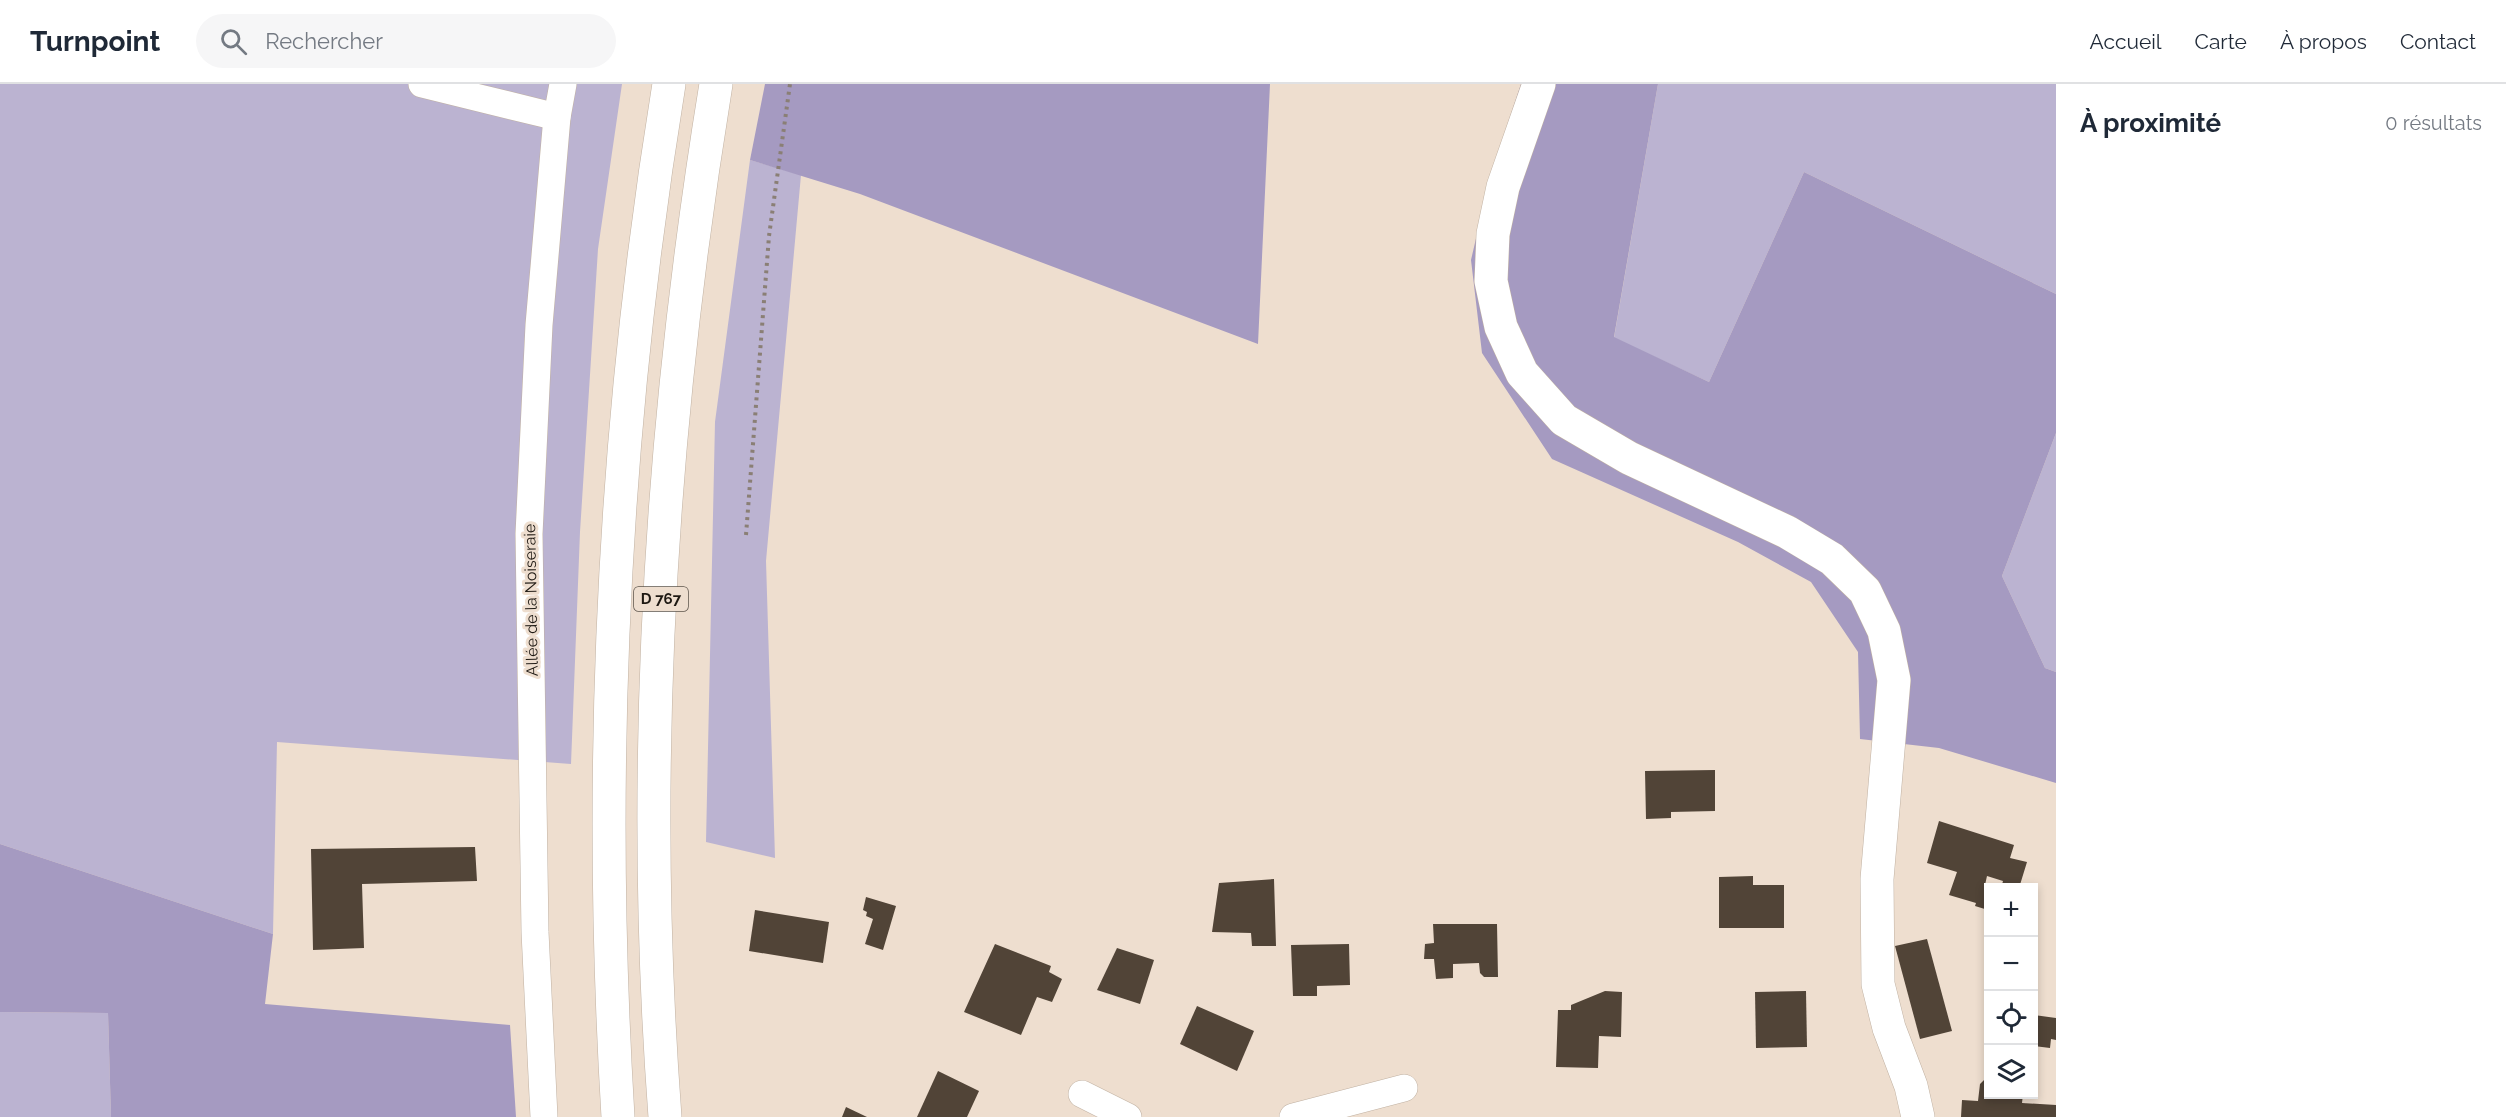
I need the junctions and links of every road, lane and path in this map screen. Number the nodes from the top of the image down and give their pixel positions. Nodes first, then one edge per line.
1 (422, 84) edge
2 (563, 84) edge
3 (669, 84) edge
4 (716, 84) edge
5 (790, 84) edge
6 (1539, 84) edge
7 (557, 117) junction
8 (746, 535) dead end
9 (1404, 1088) dead end
10 (1082, 1094) dead end
11 (544, 1117) edge
12 (618, 1117) edge
13 (664, 1117) edge
14 (1128, 1117) edge
15 (1293, 1117) edge
16 (1918, 1117) edge

1 - 7 street
2 - 7 street, Allée de la Noiseraie
3 - 12 main road, D 767
4 - 13 main road, D 767
5 - 8 path
6 - 16 main road
7 - 11 street, Allée de la Noiseraie
9 - 15 street
10 - 14 street

